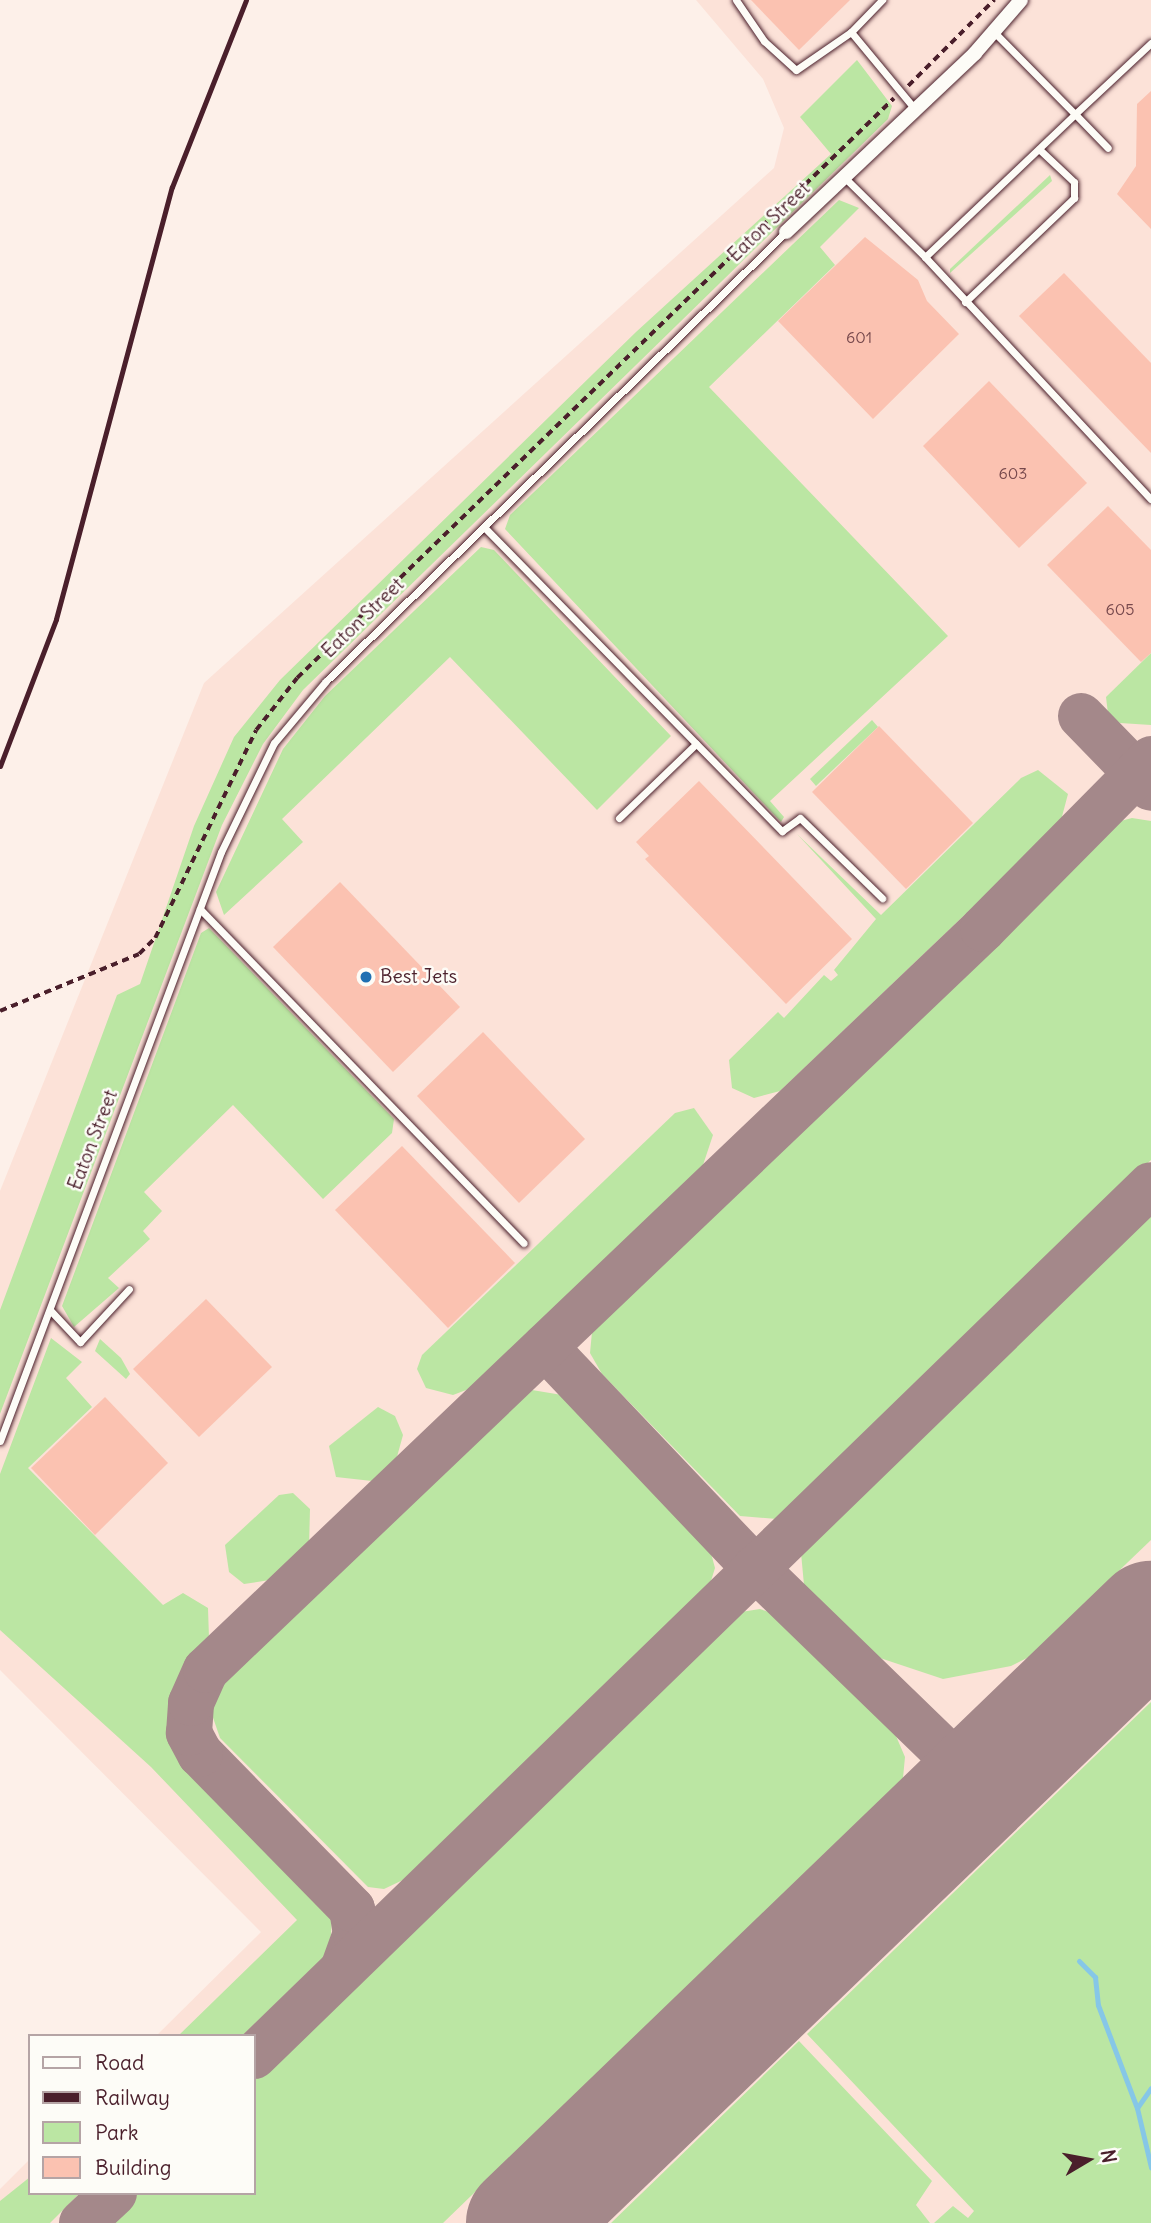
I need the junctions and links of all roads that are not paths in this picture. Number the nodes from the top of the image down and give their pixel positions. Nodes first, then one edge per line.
1 (736, 0) edge
2 (882, 0) edge
3 (1021, 0) edge
4 (851, 32) junction
5 (994, 32) junction
6 (1151, 43) edge
7 (915, 110) junction
8 (1075, 114) junction
9 (1108, 148) dead end
10 (1039, 149) junction
11 (844, 177) junction
12 (786, 232) joint
13 (925, 257) junction
14 (965, 302) junction
15 (1151, 499) edge
16 (484, 527) junction
17 (696, 744) junction
18 (619, 818) dead end
19 (882, 898) dead end
20 (200, 909) junction
21 (524, 1243) dead end
22 (129, 1289) dead end
23 (50, 1310) junction
24 (0, 1441) edge

1 - 4 lane
2 - 4 lane
3 - 5 street, Eaton Street
4 - 7 lane
5 - 7 street, Eaton Street
5 - 8 lane
6 - 8 lane
7 - 11 street, Eaton Street
8 - 9 lane
8 - 10 lane
10 - 13 lane
10 - 14 lane
11 - 12 street, Eaton Street
11 - 13 lane
12 - 16 lane, Eaton Street
13 - 14 lane
14 - 15 lane
16 - 17 lane
16 - 20 lane, Eaton Street
17 - 18 lane
17 - 19 lane
20 - 21 lane
20 - 23 lane, Eaton Street
22 - 23 lane
23 - 24 lane, Eaton Street

